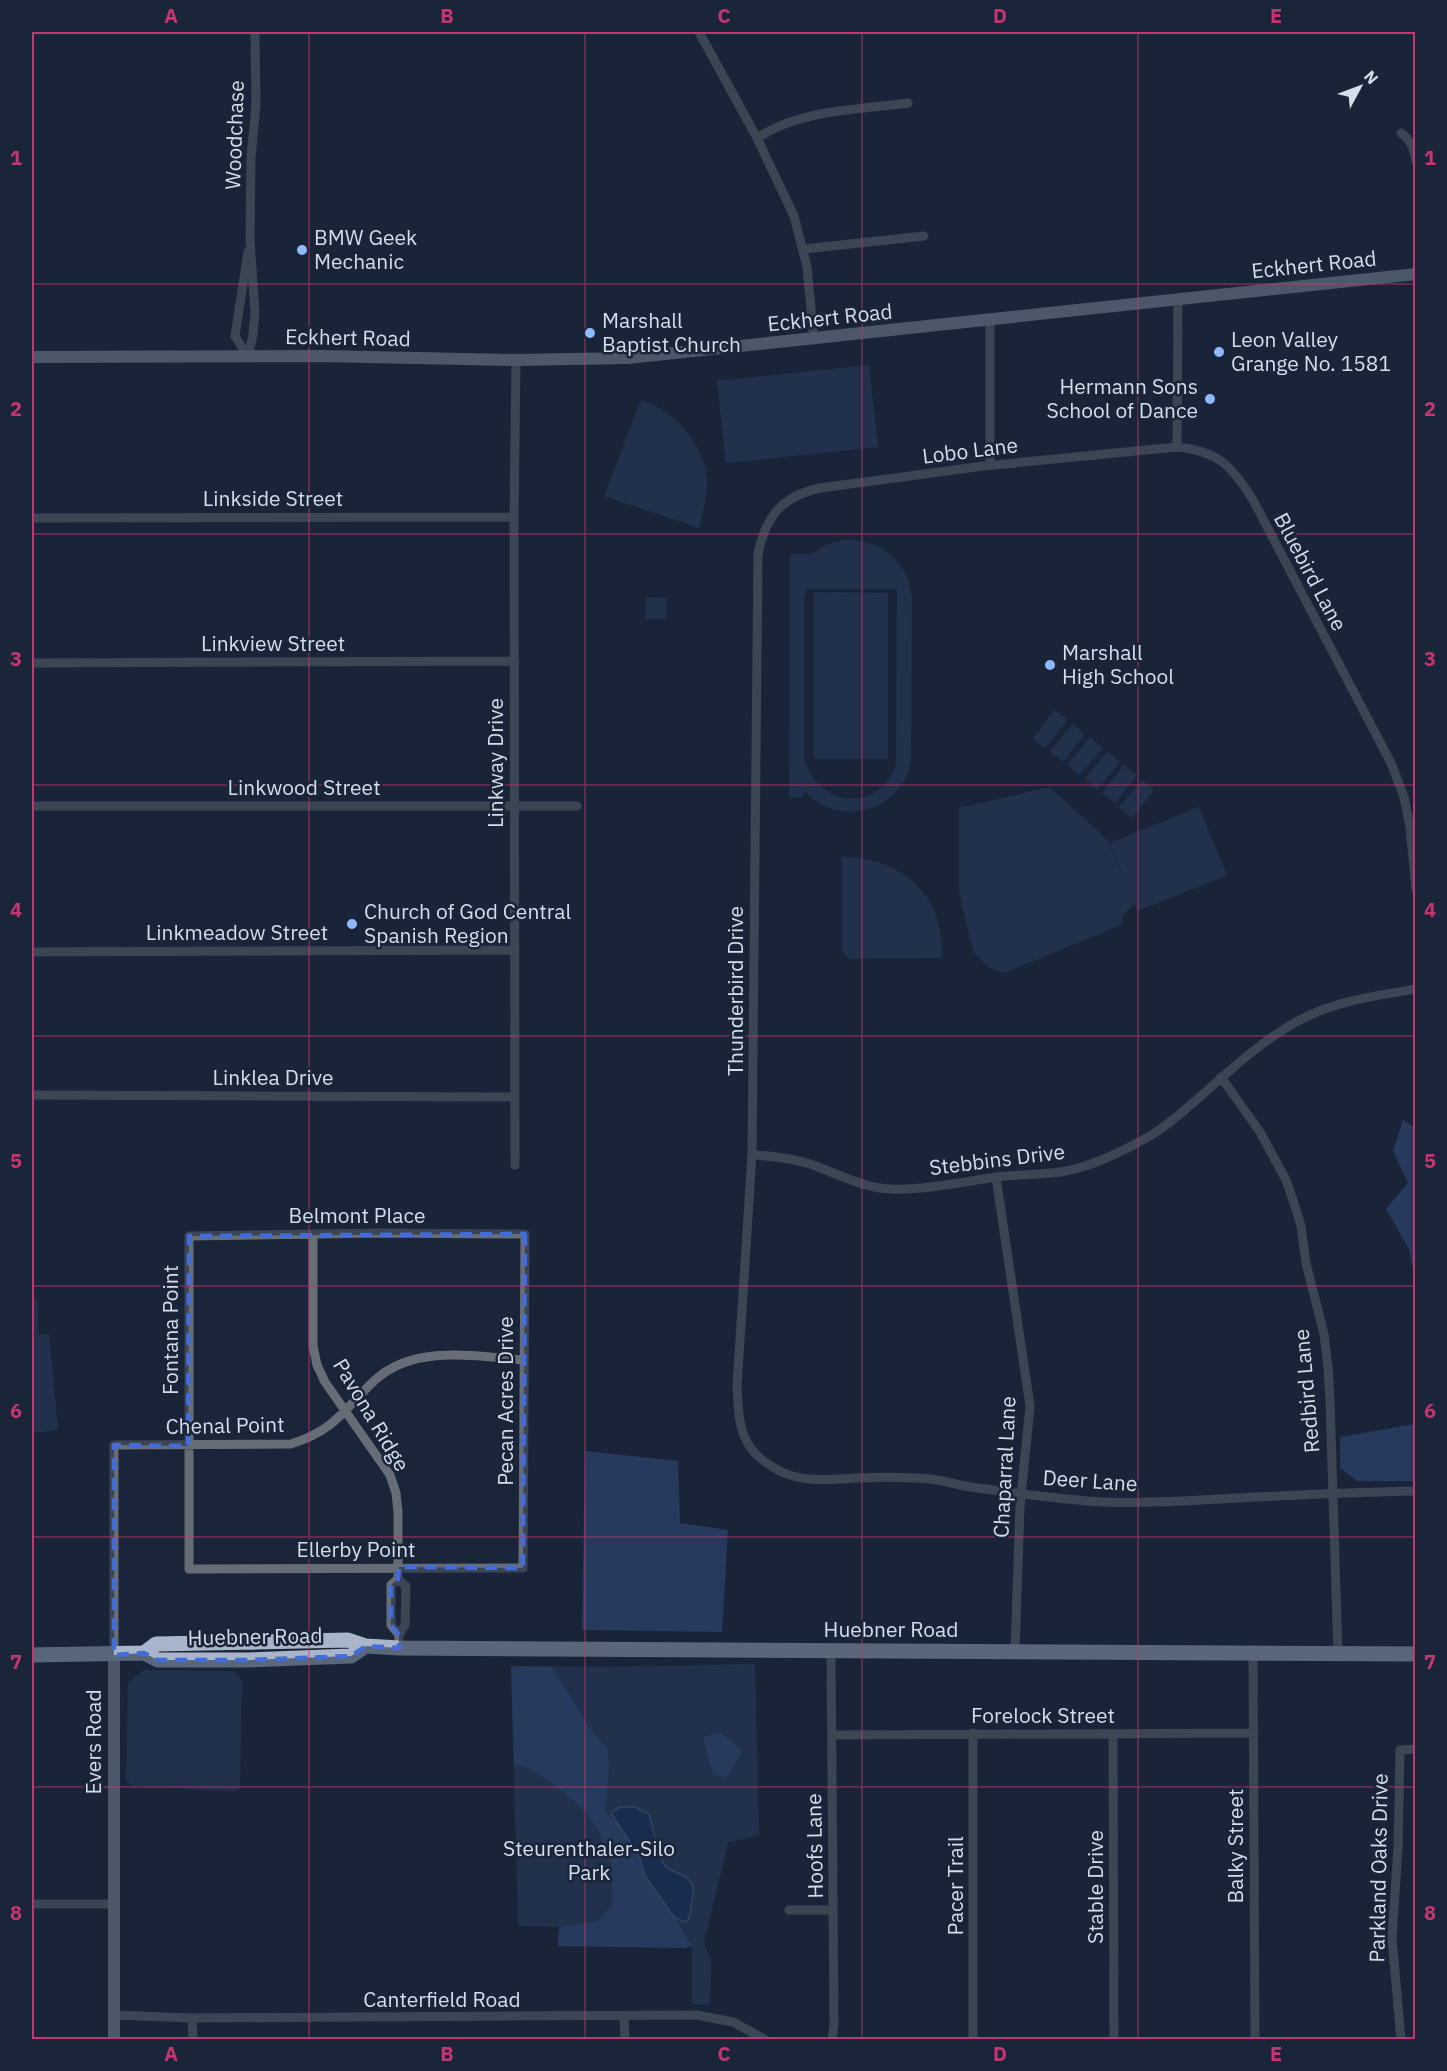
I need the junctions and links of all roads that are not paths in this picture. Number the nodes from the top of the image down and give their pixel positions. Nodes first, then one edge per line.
1 (255, 32) edge
2 (699, 32) edge
3 (908, 103) dead end
4 (1401, 133) dead end
5 (757, 138) junction
6 (1416, 160) edge
7 (924, 236) dead end
8 (250, 241) junction
9 (804, 249) junction
10 (1416, 274) edge
11 (1178, 299) junction
12 (990, 319) junction
13 (814, 340) junction
14 (32, 357) edge
15 (248, 357) junction
16 (516, 360) junction
17 (1177, 447) junction
18 (990, 465) junction
19 (775, 513) joint
20 (514, 517) junction
21 (32, 518) edge
22 (514, 661) junction
23 (32, 663) edge
24 (32, 806) edge
25 (577, 806) dead end
26 (514, 807) junction
27 (1416, 890) edge
28 (515, 950) junction
29 (32, 952) edge
30 (1416, 989) edge
31 (1221, 1077) junction
32 (32, 1095) edge
33 (514, 1096) junction
34 (752, 1155) junction
35 (515, 1165) dead end
36 (996, 1178) junction
37 (313, 1234) junction
38 (525, 1234) joint
39 (189, 1236) joint
40 (524, 1360) junction
41 (345, 1411) junction
42 (114, 1445) joint
43 (188, 1446) junction
44 (767, 1463) joint
45 (1416, 1491) edge
46 (1332, 1493) junction
47 (1022, 1494) junction
48 (399, 1568) junction
49 (523, 1568) joint
50 (189, 1569) joint
51 (398, 1579) junction
52 (399, 1641) junction
53 (831, 1651) junction
54 (1015, 1652) junction
55 (1253, 1653) junction
56 (1338, 1653) junction
57 (114, 1654) junction
58 (1416, 1654) edge
59 (32, 1655) edge
60 (973, 1733) junction
61 (1254, 1733) junction
62 (1113, 1734) junction
63 (832, 1735) junction
64 (1416, 1749) edge
65 (32, 1904) edge
66 (114, 1904) junction
67 (789, 1910) dead end
68 (833, 1910) junction
69 (114, 2015) junction
70 (624, 2017) junction
71 (192, 2018) junction
72 (114, 2040) edge
73 (193, 2040) edge
74 (625, 2040) edge
75 (766, 2040) edge
76 (832, 2040) edge
77 (973, 2040) edge
78 (1114, 2040) edge
79 (1254, 2040) edge
80 (1401, 2040) edge

1 - 8 street, Woodchase
2 - 5 street
3 - 5 street
4 - 6 street
5 - 9 street
7 - 9 street
8 - 15 street, Woodchase
8 - 15 street, Woodchase
9 - 13 street
10 - 11 main road, Eckhert Road
11 - 12 main road, Eckhert Road
11 - 17 street
12 - 13 main road, Eckhert Road
12 - 18 street
13 - 16 main road, Eckhert Road
14 - 15 main road, Eckhert Road
15 - 16 main road, Eckhert Road
16 - 20 street, Linkway Drive
17 - 18 street, Lobo Lane
17 - 27 street, Bluebird Lane
18 - 19 street, Lobo Lane
19 - 34 street, Thunderbird Drive
20 - 21 street, Linkside Street
20 - 22 street, Linkway Drive
22 - 23 street, Linkview Street
22 - 26 street, Linkway Drive
24 - 26 street, Linkwood Street
25 - 26 street, Linkwood Street
26 - 28 street, Linkway Drive
28 - 29 street, Linkmeadow Street
28 - 33 street, Linkway Drive
30 - 31 street, Stebbins Drive
31 - 36 street, Stebbins Drive
31 - 46 street, Redbird Lane
32 - 33 street, Linklea Drive
33 - 35 street, Linkway Drive
34 - 36 street, Stebbins Drive
34 - 44 street, Thunderbird Drive
36 - 47 street, Chaparral Lane
37 - 38 street, Belmont Place
37 - 39 street, Belmont Place
37 - 41 street, Pavona Ridge
38 - 40 street, Pecan Acres Drive
39 - 43 street, Fontana Point
40 - 41 street, Chenal Point
40 - 49 street, Pecan Acres Drive
41 - 43 street, Chenal Point
41 - 48 street, Pavona Ridge
42 - 43 street, Chenal Point
42 - 57 street, Evers Road
43 - 50 street, Fontana Point
44 - 47 street, Deer Lane
45 - 46 street, Deer Lane
46 - 47 street, Deer Lane
46 - 56 street, Redbird Lane
47 - 54 street, Chaparral Lane
48 - 49 street, Ellerby Point
48 - 50 street, Ellerby Point
48 - 51 street, Pavona Ridge
51 - 52 street, Pavona Ridge
51 - 52 street, Pavona Ridge
52 - 53 main road, Huebner Road
52 - 57 main road, Huebner Road
53 - 54 main road, Huebner Road
53 - 63 street, Hoofs Lane
54 - 55 main road, Huebner Road
55 - 56 main road, Huebner Road
55 - 61 street, Balky Street
56 - 58 main road, Huebner Road
57 - 59 main road, Huebner Road
57 - 66 main road, Evers Road
60 - 62 street, Forelock Street
60 - 63 street, Forelock Street
60 - 77 street, Pacer Trail
61 - 62 street, Forelock Street
61 - 79 street, Balky Street
62 - 78 street, Stable Drive
63 - 68 street, Hoofs Lane
64 - 80 street, Parkland Oaks Drive
65 - 66 street
66 - 69 main road, Evers Road
67 - 68 street
68 - 76 street, Hoofs Lane
69 - 71 street, Canterfield Road
69 - 72 main road, Evers Road
70 - 71 street, Canterfield Road
70 - 74 street
70 - 75 street, Canterfield Road
71 - 73 street

